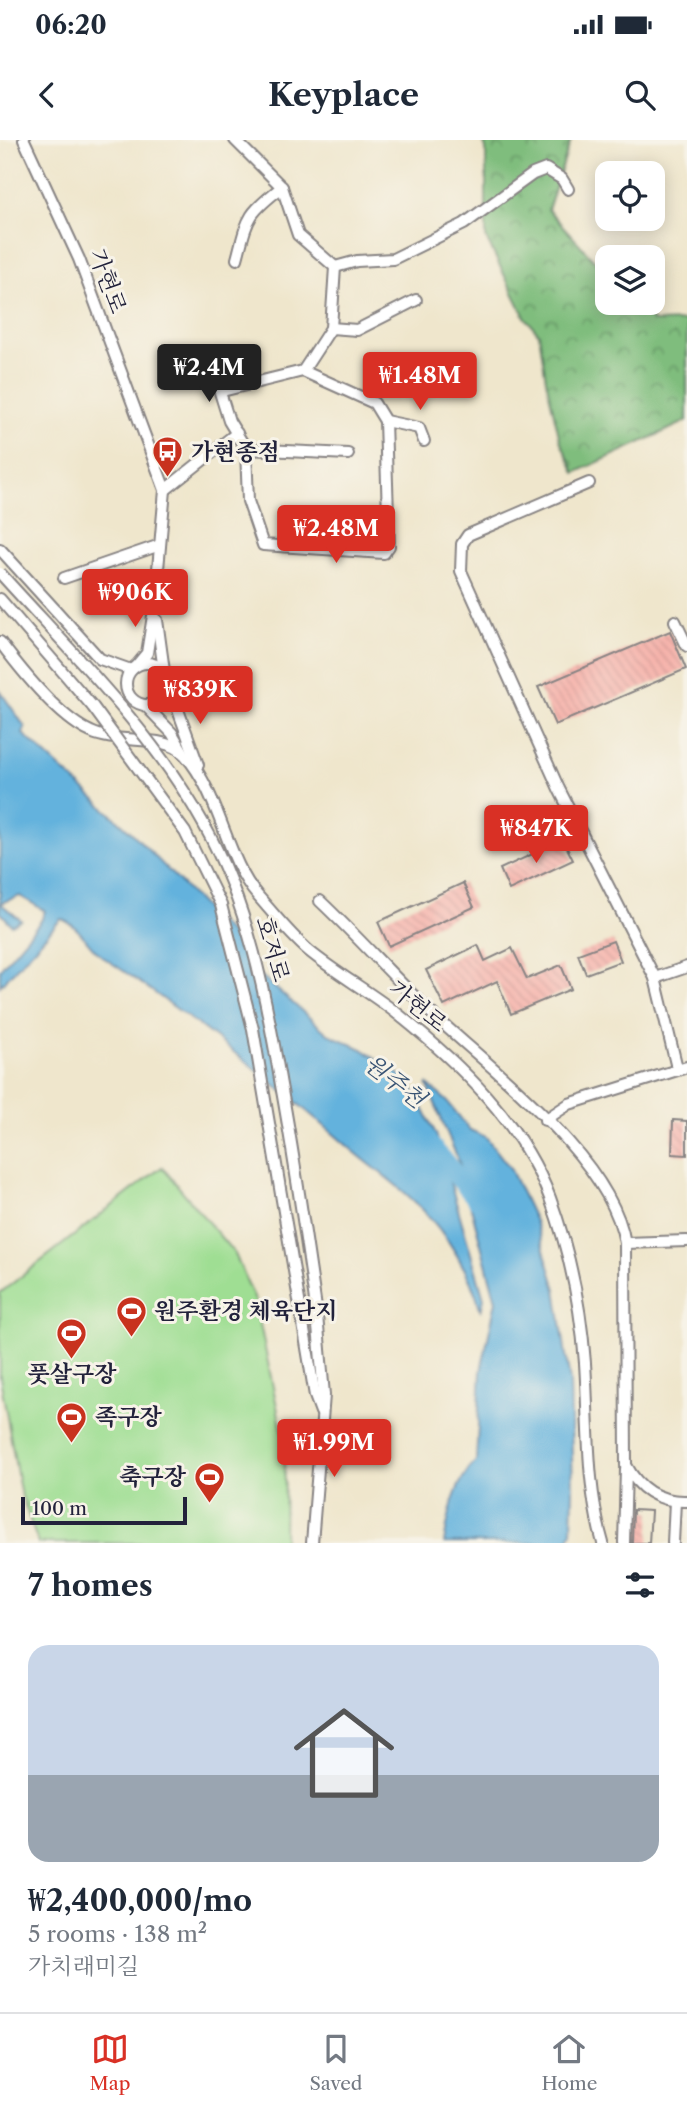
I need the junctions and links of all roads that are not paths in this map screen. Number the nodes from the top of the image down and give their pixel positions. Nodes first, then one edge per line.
1 (24, 140) edge
2 (235, 140) edge
3 (282, 187) junction
4 (568, 189) dead end
5 (237, 259) dead end
6 (335, 267) junction
7 (416, 300) dead end
8 (331, 328) junction
9 (203, 357) dead end
10 (303, 371) junction
11 (222, 391) junction
12 (386, 421) junction
13 (237, 433) junction
14 (424, 441) dead end
15 (246, 450) junction
16 (348, 454) dead end
17 (589, 483) dead end
18 (164, 489) junction
19 (160, 545) junction
20 (0, 549) edge
21 (0, 573) edge
22 (64, 579) dead end
23 (0, 599) edge
24 (155, 603) junction
25 (675, 621) dead end
26 (0, 642) edge
27 (687, 646) edge
28 (134, 667) junction
29 (164, 671) junction
30 (169, 685) junction
31 (145, 705) junction
32 (183, 752) junction
33 (202, 777) junction
34 (320, 901) dead end
35 (687, 967) edge
36 (655, 978) junction
37 (682, 1067) edge
38 (545, 1120) junction
39 (687, 1241) edge
40 (625, 1242) junction
41 (321, 1412) junction
42 (626, 1465) junction
43 (681, 1501) edge
44 (313, 1543) edge
45 (603, 1543) edge
46 (624, 1543) edge
47 (673, 1543) edge

1 - 18 street, 가현로
2 - 3 street
3 - 5 street
3 - 6 street
4 - 6 street
6 - 8 street
7 - 8 street
8 - 10 street
9 - 11 street
10 - 11 street
10 - 12 street
11 - 13 street
12 - 14 street
12 - 15 street
13 - 15 street
13 - 18 street
15 - 16 street
17 - 36 street
18 - 19 street, 가현로
19 - 22 street
19 - 24 street, 가현로
20 - 28 street
21 - 41 street, 호저로, bridge
23 - 41 street, 호저로, bridge
24 - 28 street
24 - 29 street
25 - 27 street
26 - 32 street
28 - 29 street
28 - 31 street
29 - 30 street
30 - 31 street
30 - 33 street
31 - 32 street, 가현로
32 - 33 street, 가현로
33 - 45 street, 가현로
34 - 38 street
35 - 36 street
36 - 37 street
37 - 38 street
38 - 40 street
39 - 40 street
40 - 42 street
41 - 44 street, 호저로
42 - 43 street
42 - 46 street
43 - 47 street

